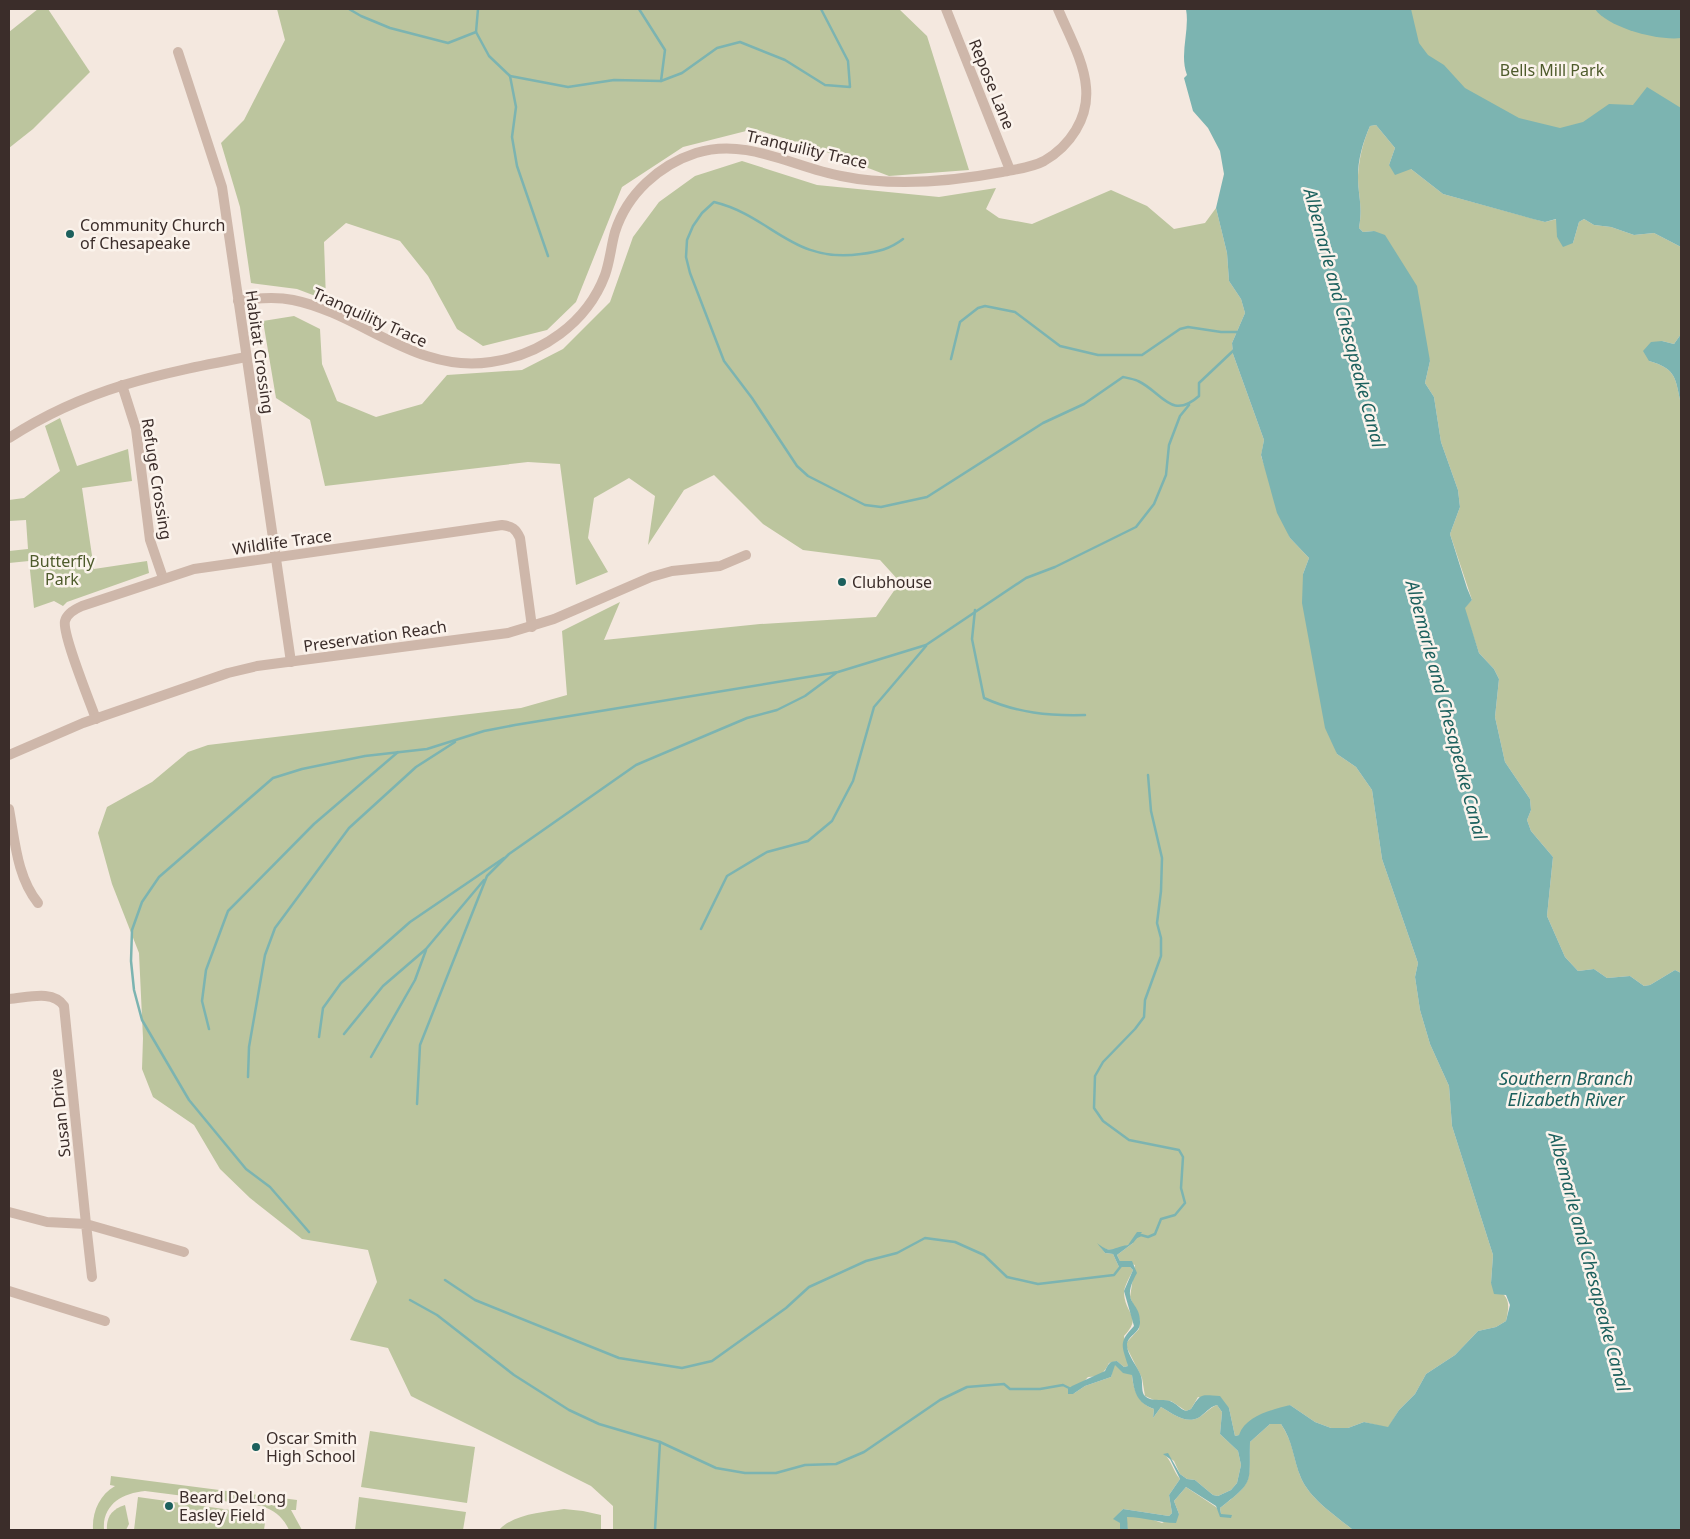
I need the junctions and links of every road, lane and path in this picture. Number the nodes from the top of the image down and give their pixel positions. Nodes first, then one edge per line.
1 (946, 9) edge
2 (1058, 9) edge
3 (178, 52) dead end
4 (1010, 170) junction
5 (238, 301) junction
6 (246, 358) junction
7 (122, 385) junction
8 (9, 438) edge
9 (746, 556) dead end
10 (275, 558) junction
11 (164, 578) junction
12 (532, 627) junction
13 (291, 662) junction
14 (96, 719) junction
15 (9, 755) edge
16 (9, 809) edge
17 (38, 903) dead end
18 (9, 999) edge
19 (9, 1212) edge
20 (86, 1224) junction
21 (184, 1252) dead end
22 (92, 1277) dead end
23 (9, 1290) edge
24 (105, 1321) dead end

1 - 4 street, Repose Lane
2 - 4 street, Tranquility Trace
3 - 5 street, Habitat Crossing
4 - 5 street, Tranquility Trace
5 - 6 street, Habitat Crossing
6 - 7 street
6 - 10 street, Habitat Crossing
7 - 8 street
7 - 11 street, Refuge Crossing
9 - 12 street, Preservation Reach
10 - 11 street, Wildlife Trace
10 - 12 street, Wildlife Trace
10 - 13 street, Habitat Crossing
11 - 14 street, Wildlife Trace
12 - 13 street, Preservation Reach
13 - 14 street, Preservation Reach
14 - 15 street, Preservation Reach
16 - 17 street
18 - 20 street, Susan Drive
19 - 20 street
20 - 21 street
20 - 22 street, Susan Drive
23 - 24 street

